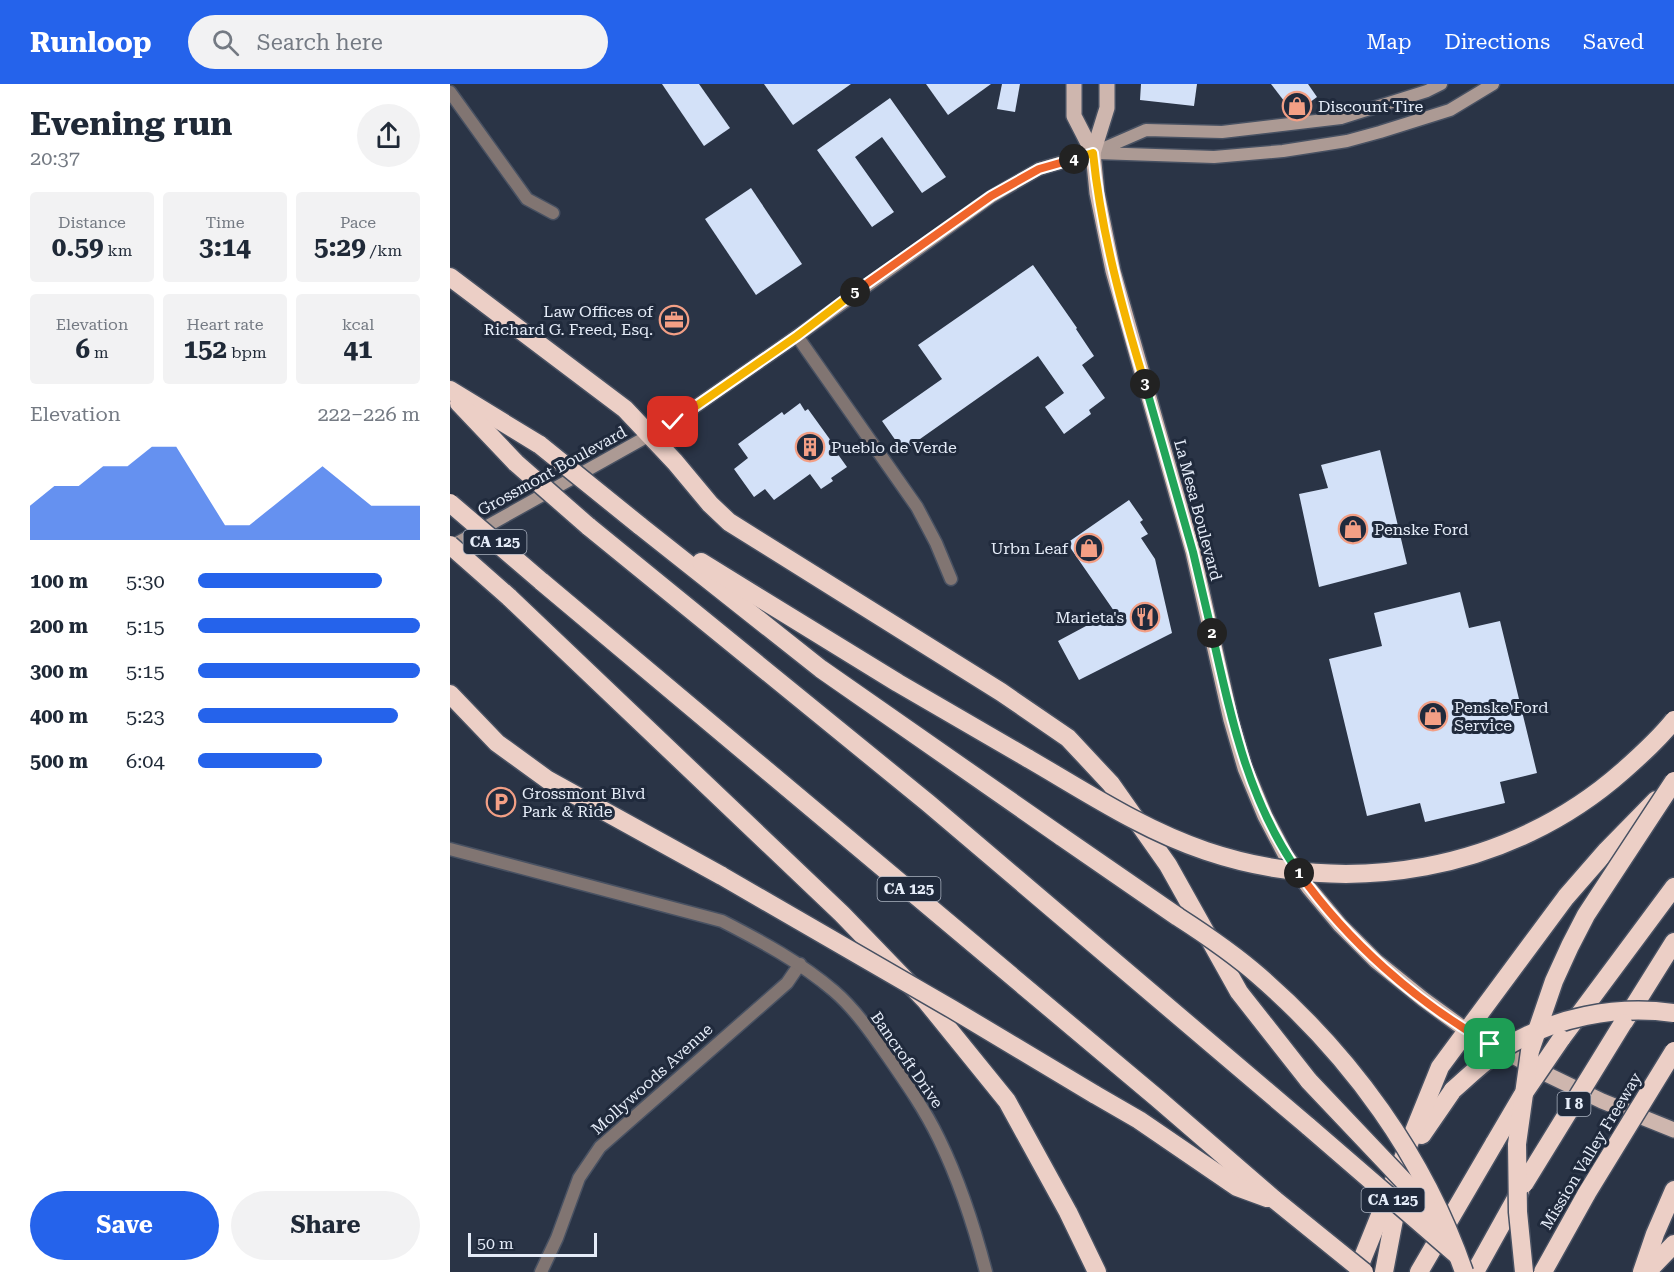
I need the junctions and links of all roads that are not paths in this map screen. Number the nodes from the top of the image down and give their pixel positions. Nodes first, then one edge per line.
1 (1074, 84) edge
2 (1107, 84) edge
3 (1441, 84) edge
4 (1493, 84) edge
5 (1425, 88) edge
6 (450, 92) edge
7 (1093, 153) junction
8 (553, 213) dead end
9 (450, 277) edge
10 (797, 336) junction
11 (450, 392) edge
12 (651, 435) junction
13 (450, 503) edge
14 (639, 525) junction
15 (450, 546) edge
16 (951, 579) dead end
17 (450, 694) edge
18 (1674, 720) edge
19 (1674, 781) edge
20 (450, 849) edge
21 (1674, 887) edge
22 (1674, 942) edge
23 (800, 964) junction
24 (1674, 1013) edge
25 (1467, 1031) junction
26 (1674, 1051) edge
27 (1674, 1130) edge
28 (1674, 1190) edge
29 (1275, 1200) junction
30 (1674, 1244) edge
31 (541, 1272) edge
32 (986, 1272) edge
33 (1097, 1272) edge
34 (1357, 1272) edge
35 (1364, 1272) edge
36 (1384, 1272) edge
37 (1419, 1272) edge
38 (1464, 1272) edge
39 (1477, 1272) edge
40 (1524, 1272) edge
41 (1543, 1272) edge
42 (1642, 1272) edge
43 (1647, 1272) edge

1 - 7 main road, La Mesa Boulevard
2 - 7 main road, La Mesa Boulevard
3 - 5 main road, Grossmont Boulevard
4 - 7 main road, Grossmont Boulevard
5 - 7 main road, Grossmont Boulevard
6 - 8 street
7 - 10 main road, Grossmont Boulevard
7 - 25 main road, La Mesa Boulevard
9 - 12 highway
10 - 12 main road, Grossmont Boulevard
10 - 16 street
11 - 14 highway, bridge
11 - 39 highway, CA 125, bridge
12 - 15 main road, Grossmont Boulevard
12 - 39 highway, bridge
13 - 29 highway, CA 125, bridge
14 - 18 highway, bridge
14 - 38 highway, bridge
15 - 33 highway, bridge
17 - 29 highway, bridge
19 - 25 highway
19 - 40 highway, bridge
20 - 23 street, Bancroft Drive
21 - 37 highway, bridge
22 - 39 highway, I 8, bridge
23 - 31 street, Mollywoods Avenue
23 - 32 street, Bancroft Drive
24 - 36 highway, bridge
25 - 27 main road, La Mesa Boulevard
25 - 34 highway
26 - 41 highway, Mission Valley Freeway, bridge
28 - 42 highway
29 - 35 highway, CA 125, bridge
30 - 43 highway

